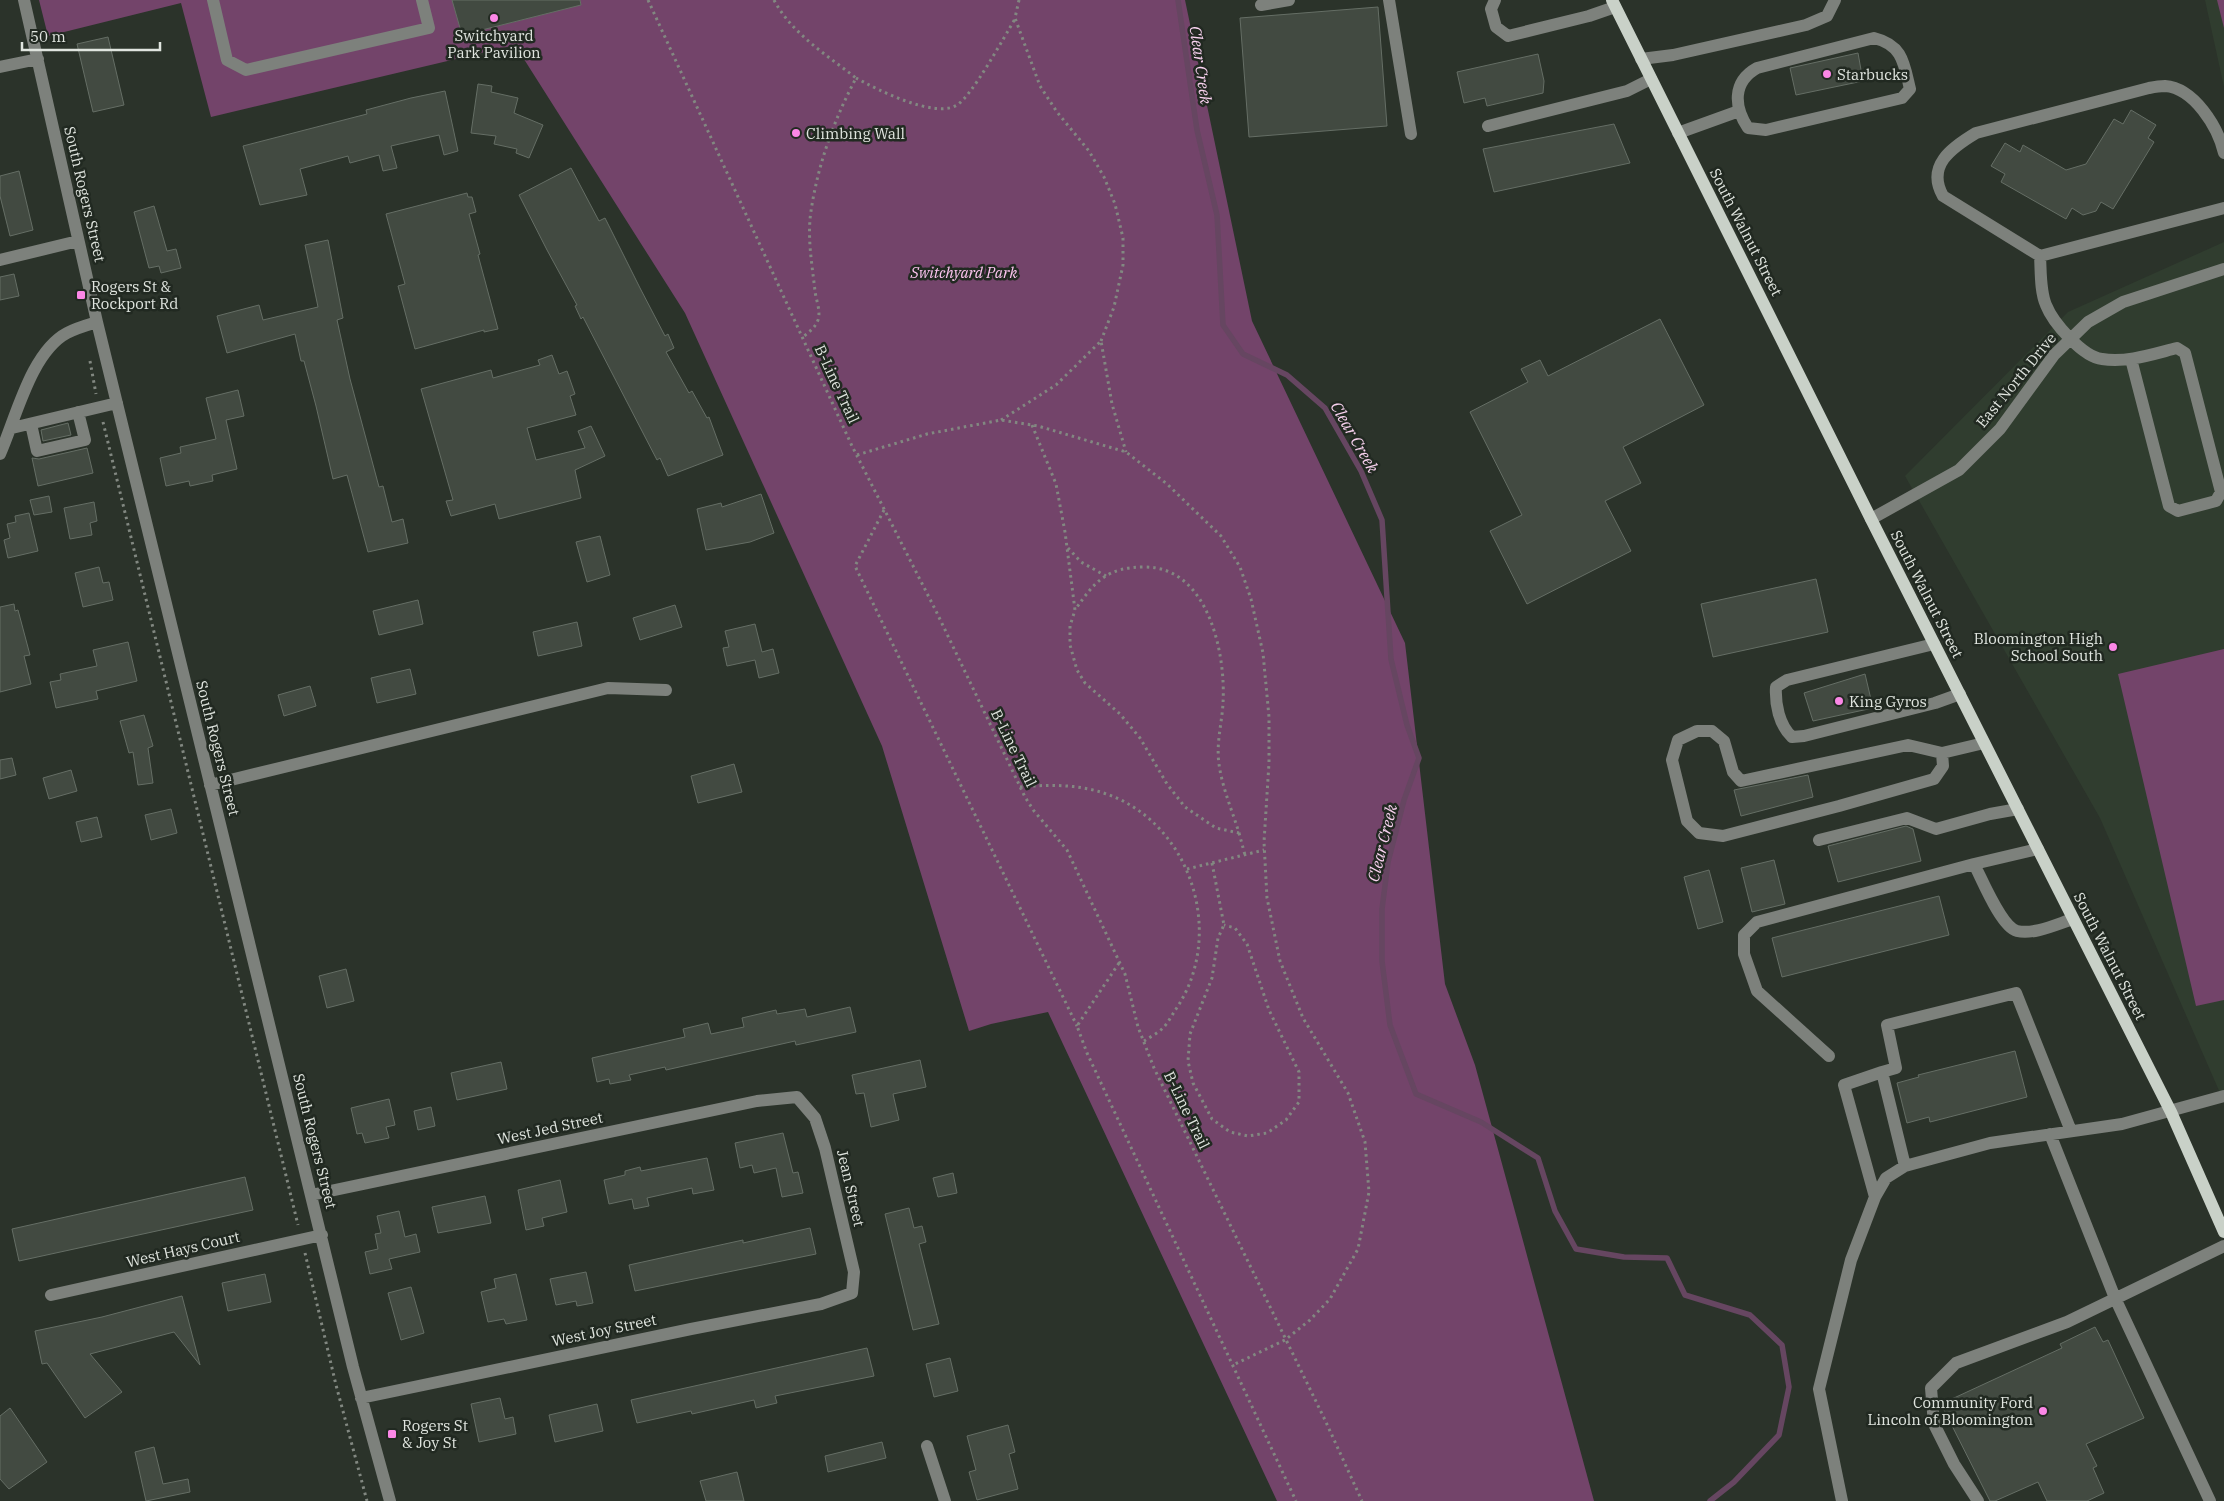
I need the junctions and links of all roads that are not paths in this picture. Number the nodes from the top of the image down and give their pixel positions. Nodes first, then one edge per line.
1 (24, 0) edge
2 (212, 0) edge
3 (422, 0) edge
4 (1289, 0) edge
5 (1389, 0) edge
6 (1495, 0) edge
7 (1835, 0) edge
8 (1613, 3) edge
9 (1261, 5) dead end
10 (38, 59) junction
11 (1641, 59) junction
12 (0, 68) edge
13 (1651, 79) junction
14 (1739, 111) junction
15 (1488, 126) dead end
16 (1678, 133) junction
17 (1411, 134) dead end
18 (2224, 153) edge
19 (2224, 208) edge
20 (78, 242) junction
21 (2040, 256) junction
22 (0, 260) edge
23 (2224, 269) edge
24 (97, 322) junction
25 (2071, 339) junction
26 (2130, 359) junction
27 (117, 403) junction
28 (78, 412) junction
29 (31, 424) junction
30 (12, 428) junction
31 (0, 454) edge
32 (1870, 519) junction
33 (1934, 644) junction
34 (666, 690) dead end
35 (1960, 694) junction
36 (1984, 742) junction
37 (1942, 754) junction
38 (210, 785) junction
39 (2018, 809) junction
40 (1819, 840) dead end
41 (2038, 849) junction
42 (1974, 864) junction
43 (2073, 919) junction
44 (1829, 1056) dead end
45 (1882, 1072) junction
46 (2224, 1096) edge
47 (797, 1097) joint
48 (2171, 1112) junction
49 (2071, 1132) junction
50 (2050, 1134) junction
51 (1906, 1166) junction
52 (311, 1195) junction
53 (1875, 1197) junction
54 (2224, 1232) edge
55 (322, 1235) junction
56 (2224, 1246) edge
57 (852, 1293) joint
58 (51, 1295) dead end
59 (2115, 1298) junction
60 (361, 1398) junction
61 (926, 1446) dead end
62 (390, 1501) edge
63 (945, 1501) edge
64 (1842, 1501) edge
65 (1978, 1501) edge
66 (2210, 1501) edge

1 - 10 street, South Rogers Street
2 - 3 street
4 - 9 street
5 - 17 street
6 - 8 street
7 - 11 street
8 - 11 main road, South Walnut Street
10 - 12 street
10 - 20 street, South Rogers Street
11 - 13 main road, South Walnut Street
13 - 15 street
13 - 16 main road, South Walnut Street
14 - 14 street
14 - 16 street
16 - 32 main road, South Walnut Street
18 - 21 street
19 - 21 street
20 - 22 street
20 - 24 street, South Rogers Street
21 - 25 street
23 - 25 street, East North Drive
24 - 27 street, South Rogers Street
24 - 30 street
25 - 26 street
25 - 32 street, East North Drive
26 - 26 street
27 - 28 street
27 - 38 street, South Rogers Street
28 - 29 street
28 - 29 street
29 - 30 street
30 - 31 street
32 - 33 main road, South Walnut Street
33 - 35 main road, South Walnut Street
33 - 35 street
34 - 38 street
35 - 36 main road, South Walnut Street
36 - 37 street
36 - 39 main road, South Walnut Street
37 - 37 street
38 - 52 street, South Rogers Street
39 - 40 street
39 - 41 main road, South Walnut Street
41 - 42 street
41 - 43 main road, South Walnut Street
42 - 43 street
42 - 44 street
43 - 48 main road, South Walnut Street
45 - 49 street
45 - 51 street
45 - 53 street
46 - 48 street
47 - 52 street, West Jed Street
47 - 57 street, Jean Street
48 - 49 street
48 - 54 main road, South Walnut Street
49 - 50 street
50 - 51 street
50 - 59 street
51 - 53 street
52 - 55 street, South Rogers Street
53 - 64 street
55 - 58 street, West Hays Court
55 - 60 street, South Rogers Street
56 - 59 street
57 - 60 street, West Joy Street
59 - 65 street
59 - 66 street
60 - 62 street, South Rogers Street
61 - 63 street

